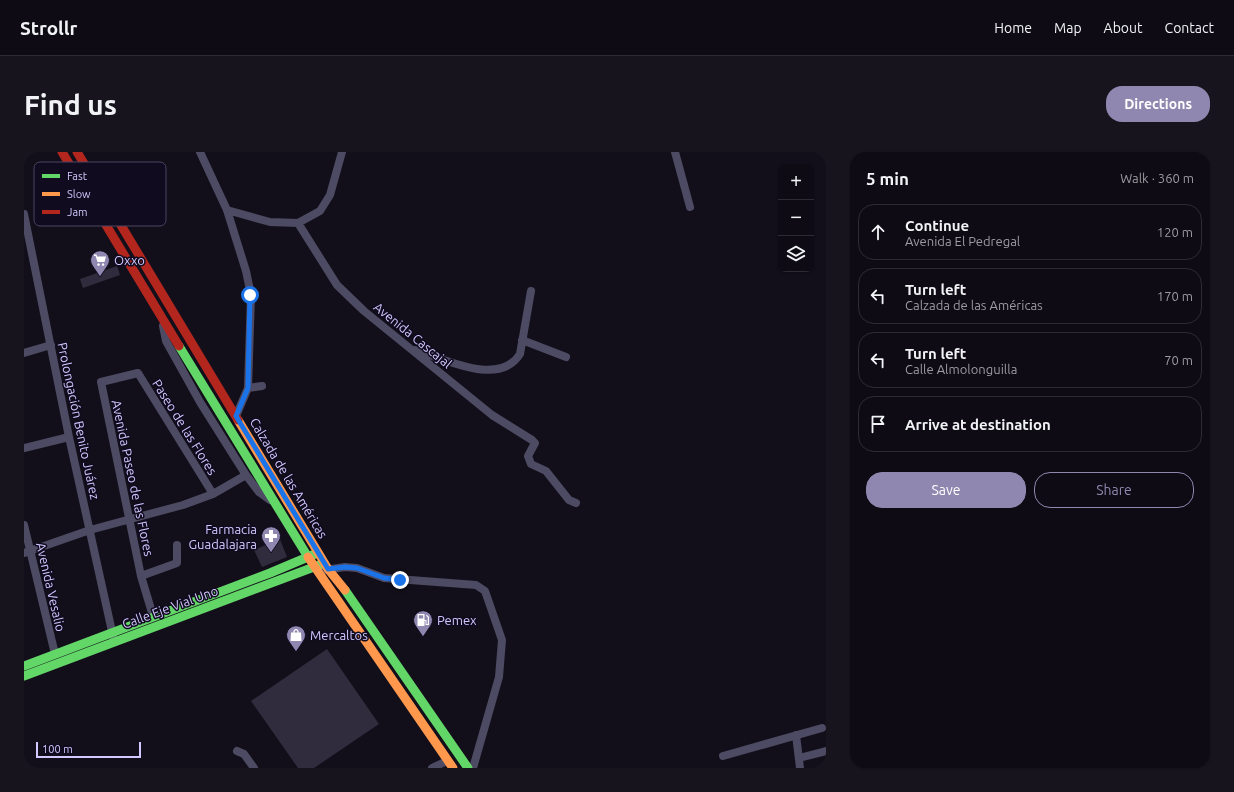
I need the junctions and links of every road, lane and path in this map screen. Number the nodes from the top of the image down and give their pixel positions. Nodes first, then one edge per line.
1 (62, 152) edge
2 (77, 152) edge
3 (200, 152) edge
4 (342, 152) edge
5 (675, 152) edge
6 (68, 162) edge
7 (83, 162) edge
8 (690, 206) dead end
9 (227, 210) junction
10 (24, 216) edge
11 (298, 223) junction
12 (106, 226) edge
13 (121, 226) edge
14 (530, 291) dead end
15 (162, 319) junction
16 (522, 340) junction
17 (51, 345) junction
18 (412, 349) junction
19 (24, 352) edge
20 (566, 357) dead end
21 (138, 373) joint
22 (262, 386) dead end
23 (248, 388) junction
24 (236, 416) junction
25 (69, 437) junction
26 (24, 448) edge
27 (246, 475) junction
28 (213, 494) junction
29 (273, 502) junction
30 (576, 503) dead end
31 (131, 520) junction
32 (24, 525) edge
33 (90, 530) junction
34 (177, 545) dead end
35 (27, 552) edge
36 (318, 552) junction
37 (309, 558) junction
38 (326, 566) junction
39 (317, 571) junction
40 (141, 576) junction
41 (153, 616) junction
42 (111, 632) junction
43 (115, 642) junction
44 (55, 654) junction
45 (24, 666) edge
46 (24, 676) edge
47 (822, 728) dead end
48 (796, 735) junction
49 (237, 751) dead end
50 (826, 751) edge
51 (724, 756) dead end
52 (799, 758) junction
53 (450, 764) edge
54 (254, 768) edge
55 (432, 768) edge
56 (468, 768) edge
57 (473, 768) edge
58 (800, 768) edge

1 - 6 main road, Calzada de las Américas
2 - 7 main road, Calzada de las Américas
3 - 9 street
4 - 11 street
5 - 8 street
9 - 11 street
9 - 23 street
10 - 17 street, Prolongación Benito Juárez
11 - 18 street, Avenida Cascajal
12 - 15 main road, Calzada de las Américas
13 - 24 main road, Calzada de las Américas
14 - 16 street
15 - 27 street
15 - 29 main road, Calzada de las Américas
16 - 18 street
16 - 20 street
17 - 19 street
17 - 25 street, Prolongación Benito Juárez
18 - 30 street, Avenida Cascajal
21 - 28 street, Paseo de las Flores
21 - 31 street, Avenida Paseo de las Flores
22 - 23 street
23 - 24 street
24 - 36 main road, Calzada de las Américas
25 - 26 street
25 - 33 street, Prolongación Benito Juárez
27 - 28 street
27 - 29 street
28 - 31 street
29 - 37 main road, Calzada de las Américas
31 - 33 street
31 - 40 street, Avenida Paseo de las Flores
32 - 35 street, Avenida Vesalio
33 - 35 street
33 - 42 street, Prolongación Benito Juárez
34 - 40 street
35 - 44 street, Avenida Vesalio
36 - 37 main road, Calle Eje Vial Uno
36 - 38 main road, Calzada de las Américas
37 - 39 main road, Calzada de las Américas
37 - 41 main road, Calle Eje Vial Uno
38 - 39 main road, Calle Eje Vial Uno
38 - 56 main road, Calzada de las Américas
38 - 57 street
39 - 43 main road, Calle Eje Vial Uno
39 - 53 main road, Calzada de las Américas
40 - 41 street, Avenida Paseo de las Flores
41 - 42 main road, Calle Eje Vial Uno
42 - 43 street, Prolongación Benito Juárez
42 - 44 main road, Calle Eje Vial Uno
43 - 46 main road, Calle Eje Vial Uno
44 - 45 main road, Calle Eje Vial Uno
47 - 48 street
48 - 51 street
48 - 52 street
49 - 54 street
50 - 52 street
52 - 58 street
53 - 55 street

